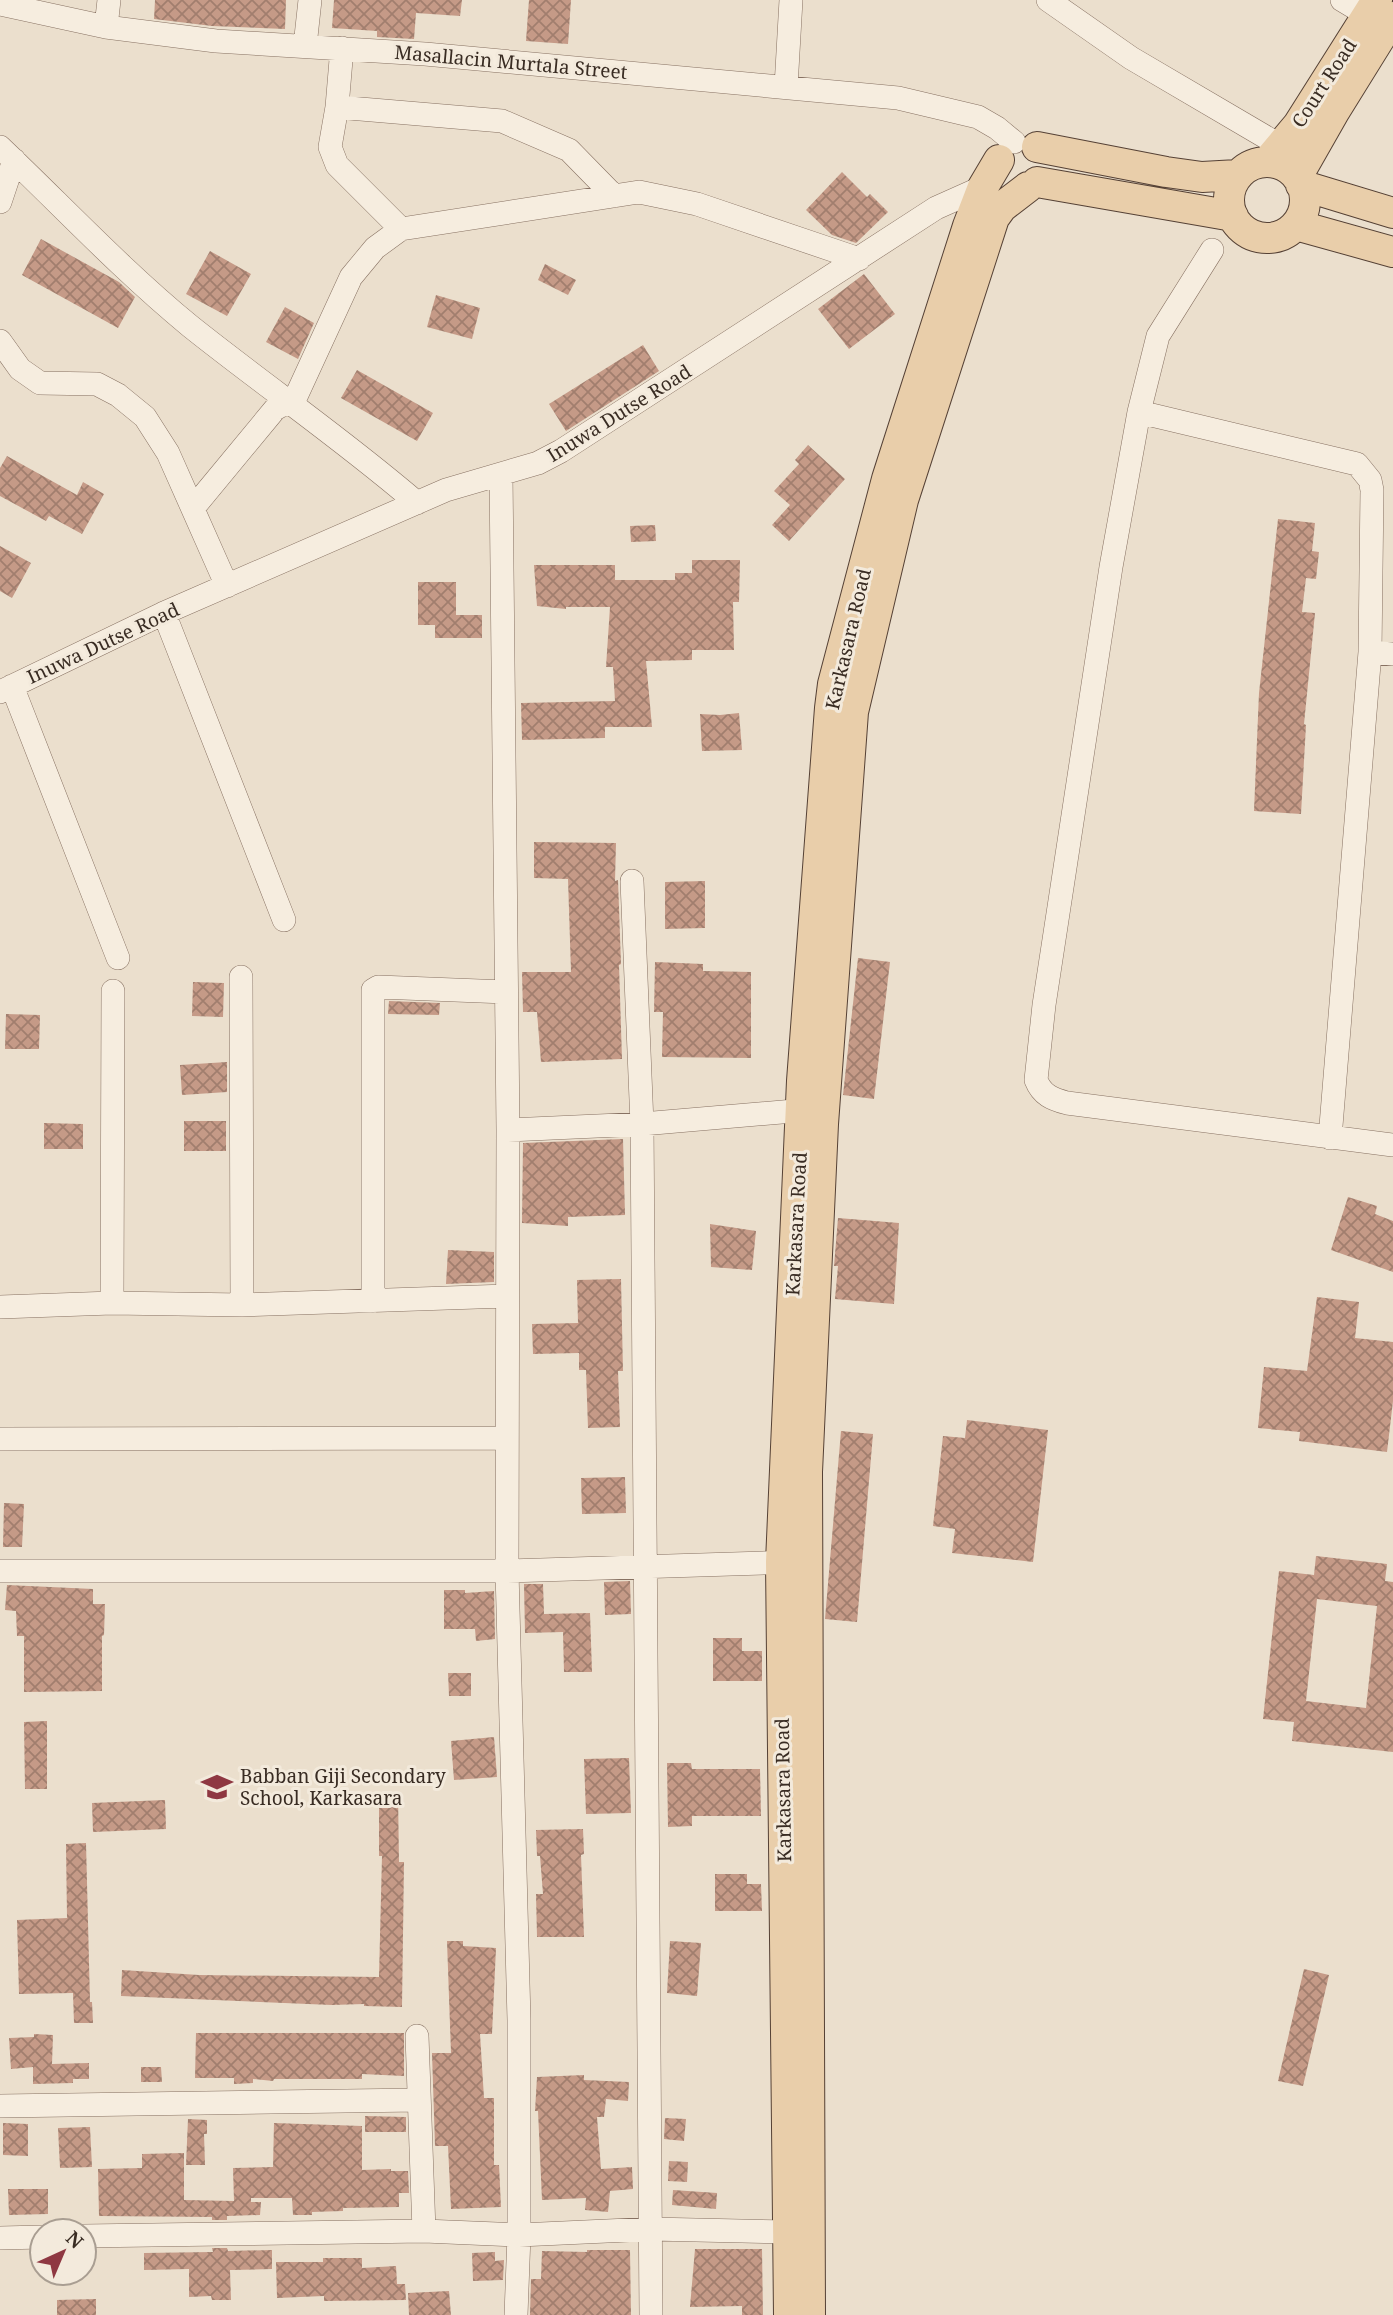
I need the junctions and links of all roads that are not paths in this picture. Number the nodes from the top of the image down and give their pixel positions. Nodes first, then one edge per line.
1 (109, 0) edge
2 (310, 0) edge
3 (791, 0) edge
4 (1048, 0) edge
5 (0, 4) edge
6 (1370, 8) edge
7 (106, 26) junction
8 (306, 46) junction
9 (342, 48) junction
10 (786, 87) junction
11 (337, 107) junction
12 (1017, 150) junction
13 (7, 154) edge
14 (1274, 154) junction
15 (1238, 175) junction
16 (1299, 181) junction
17 (1033, 185) junction
18 (983, 187) junction
19 (614, 196) junction
20 (0, 202) edge
21 (1393, 213) edge
22 (1233, 216) junction
23 (1296, 225) junction
24 (401, 229) junction
25 (1212, 250) dead end
26 (1393, 252) edge
27 (859, 259) junction
28 (0, 341) edge
29 (293, 403) junction
30 (1139, 412) junction
31 (501, 474) junction
32 (417, 503) junction
33 (194, 507) junction
34 (227, 586) junction
35 (164, 613) junction
36 (1382, 653) edge
37 (6, 689) edge
38 (632, 881) dead end
39 (284, 920) dead end
40 (118, 958) dead end
41 (241, 976) dead end
42 (113, 991) dead end
43 (506, 992) junction
44 (813, 1109) junction
45 (642, 1124) junction
46 (508, 1130) junction
47 (1330, 1138) junction
48 (1393, 1145) edge
49 (507, 1296) junction
50 (373, 1301) junction
51 (112, 1303) junction
52 (242, 1305) junction
53 (0, 1307) edge
54 (507, 1438) junction
55 (0, 1439) edge
56 (793, 1562) junction
57 (645, 1567) junction
58 (0, 1571) edge
59 (507, 1571) junction
60 (417, 2036) dead end
61 (419, 2100) junction
62 (0, 2106) edge
63 (651, 2229) junction
64 (424, 2231) junction
65 (788, 2232) junction
66 (519, 2235) junction
67 (98, 2236) edge
68 (28, 2237) edge
69 (0, 2238) edge
70 (516, 2315) edge
71 (651, 2315) edge
72 (789, 2315) edge
73 (810, 2315) edge

1 - 7 street
2 - 8 street
3 - 10 street
4 - 14 street
5 - 7 street, Masallacin Murtala Street
6 - 14 main road, Court Road
6 - 16 main road, Court Road
7 - 8 street, Masallacin Murtala Street
8 - 9 street, Masallacin Murtala Street
9 - 10 street, Masallacin Murtala Street
9 - 11 street
10 - 12 street, Masallacin Murtala Street
11 - 19 street
11 - 24 street
12 - 15 main road
12 - 17 main road
12 - 17 main road
12 - 18 main road, Karkasara Road
13 - 20 street
13 - 29 street
14 - 15 main road
14 - 16 main road
15 - 22 main road
16 - 21 main road
16 - 23 main road
17 - 22 main road
17 - 44 main road, Karkasara Road
18 - 27 street, Inuwa Dutse Road
18 - 44 main road, Karkasara Road
19 - 24 street
19 - 27 street
22 - 23 main road
23 - 26 main road
24 - 29 street
25 - 30 street
27 - 31 street, Inuwa Dutse Road
28 - 33 street
29 - 32 street
29 - 33 street
30 - 36 street
30 - 47 street
31 - 32 street, Inuwa Dutse Road
31 - 43 street
32 - 34 street, Inuwa Dutse Road
33 - 34 street
34 - 35 street, Inuwa Dutse Road
35 - 37 street, Inuwa Dutse Road
35 - 39 street
36 - 47 street
37 - 40 street
38 - 45 street
41 - 52 street
42 - 51 street
43 - 46 street
43 - 50 street
44 - 45 street
44 - 56 main road, Karkasara Road
45 - 46 street
45 - 57 street
46 - 49 street
47 - 48 street
49 - 50 street
49 - 54 street
50 - 52 street
51 - 52 street
51 - 53 street
54 - 55 street
54 - 59 street
56 - 57 street
56 - 65 main road, Karkasara Road
56 - 73 main road, Karkasara Road
57 - 59 street
57 - 63 street
58 - 59 street
59 - 66 street
60 - 61 street
61 - 62 street
61 - 64 street
63 - 65 street
63 - 66 street
63 - 71 street
64 - 66 street
64 - 67 street
65 - 72 main road, Karkasara Road
66 - 70 street
68 - 69 street

